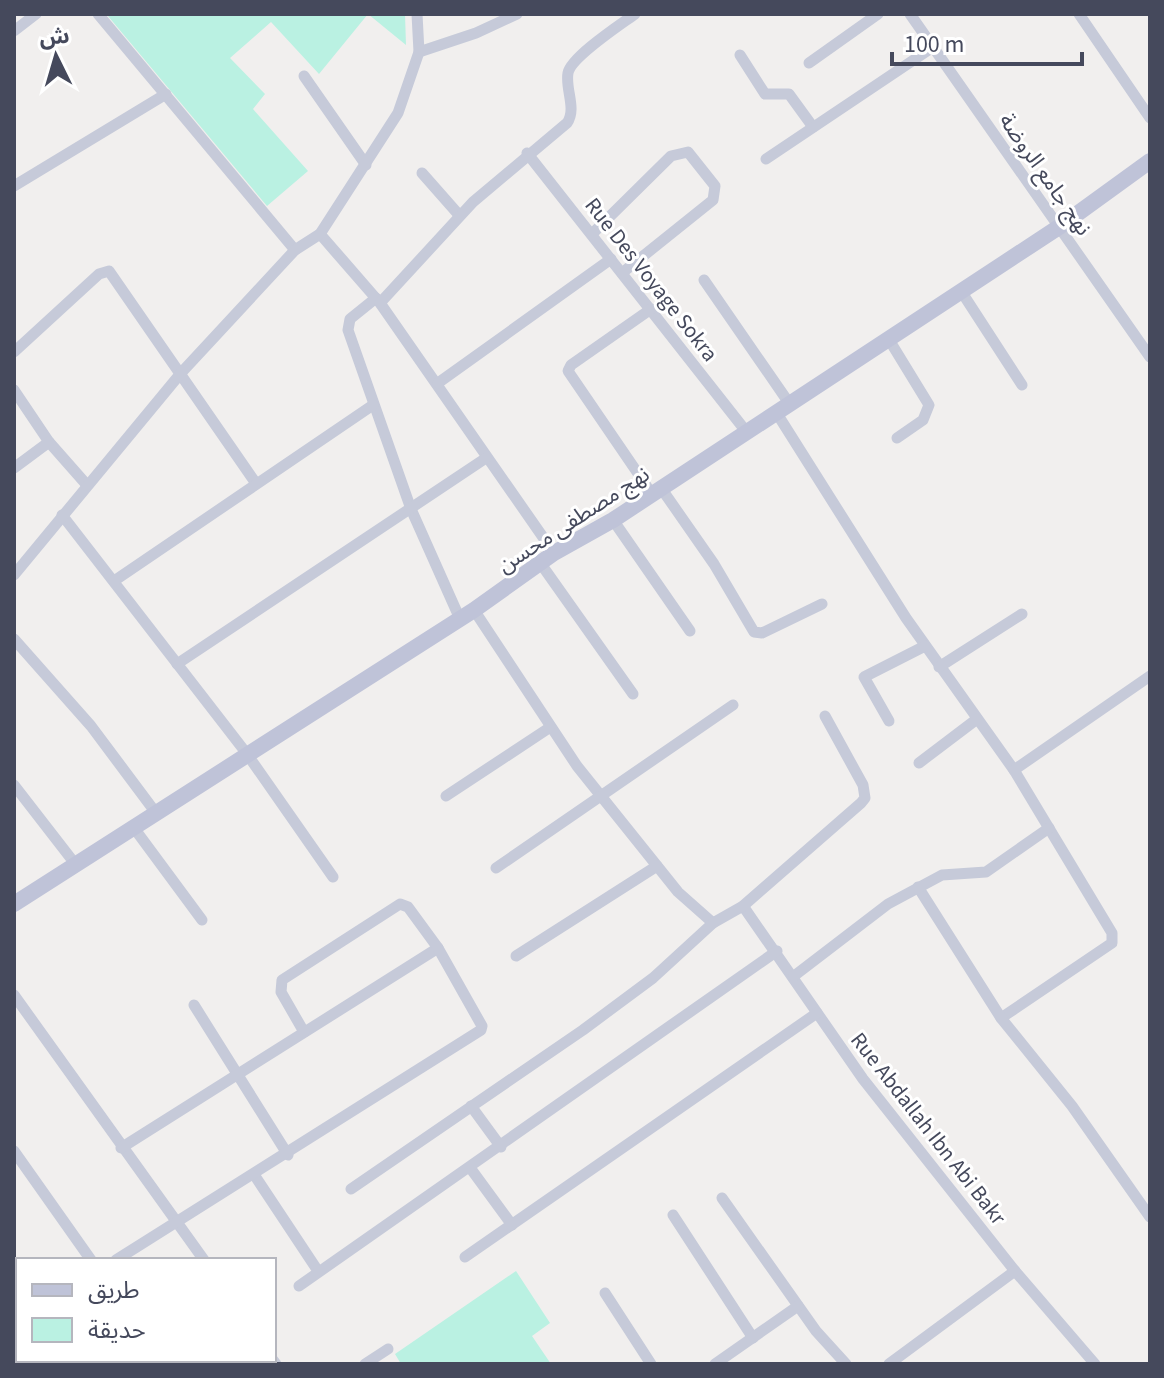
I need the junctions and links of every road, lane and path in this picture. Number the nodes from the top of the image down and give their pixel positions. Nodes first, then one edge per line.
1 (36, 14) edge
2 (98, 14) edge
3 (417, 14) edge
4 (517, 14) edge
5 (635, 14) edge
6 (878, 14) edge
7 (1079, 14) edge
8 (912, 15) edge
9 (14, 31) edge
10 (933, 47) junction
11 (419, 52) junction
12 (740, 55) dead end
13 (809, 63) dead end
14 (304, 76) dead end
15 (166, 94) junction
16 (1150, 118) edge
17 (813, 127) junction
18 (527, 153) junction
19 (766, 159) dead end
20 (1150, 161) edge
21 (366, 165) junction
22 (422, 173) dead end
23 (14, 186) edge
24 (459, 215) junction
25 (1059, 227) junction
26 (320, 234) junction
27 (592, 234) junction
28 (295, 250) junction
29 (611, 259) junction
30 (622, 273) junction
31 (704, 280) dead end
32 (961, 291) junction
33 (378, 301) junction
34 (651, 309) junction
35 (888, 338) junction
36 (14, 352) edge
37 (1150, 357) edge
38 (181, 373) junction
39 (438, 383) junction
40 (1022, 385) dead end
41 (14, 390) edge
42 (373, 405) junction
43 (782, 408) junction
44 (745, 430) junction
45 (897, 438) dead end
46 (49, 442) junction
47 (486, 458) junction
48 (14, 468) edge
49 (255, 482) junction
50 (86, 484) junction
51 (656, 491) junction
52 (411, 509) junction
53 (62, 515) junction
54 (613, 520) junction
55 (554, 553) junction
56 (541, 564) junction
57 (14, 575) edge
58 (114, 581) junction
59 (822, 604) dead end
60 (1022, 614) dead end
61 (467, 615) junction
62 (690, 631) dead end
63 (14, 639) edge
64 (925, 646) junction
65 (177, 664) junction
66 (939, 667) junction
67 (1150, 676) edge
68 (633, 694) dead end
69 (733, 705) dead end
70 (825, 716) dead end
71 (977, 719) junction
72 (889, 721) dead end
73 (549, 728) junction
74 (247, 754) junction
75 (919, 763) dead end
76 (1014, 770) junction
77 (14, 785) edge
78 (603, 794) junction
79 (446, 796) dead end
80 (156, 813) junction
81 (134, 828) junction
82 (1049, 828) junction
83 (76, 865) junction
84 (657, 866) junction
85 (496, 868) dead end
86 (333, 877) dead end
87 (918, 887) junction
88 (14, 904) edge
89 (743, 906) junction
90 (202, 920) dead end
91 (713, 923) junction
92 (438, 948) junction
93 (777, 951) junction
94 (516, 956) dead end
95 (794, 976) junction
96 (14, 995) edge
97 (194, 1005) dead end
98 (817, 1013) junction
99 (1001, 1018) junction
100 (304, 1032) junction
101 (237, 1077) junction
102 (471, 1106) junction
103 (501, 1147) junction
104 (121, 1148) junction
105 (14, 1151) edge
106 (288, 1155) junction
107 (471, 1169) junction
108 (255, 1176) junction
109 (351, 1189) dead end
110 (722, 1198) dead end
111 (673, 1215) dead end
112 (1150, 1217) edge
113 (176, 1220) junction
114 (512, 1225) junction
115 (465, 1257) dead end
116 (90, 1258) edge
117 (119, 1258) edge
118 (203, 1258) edge
119 (318, 1271) junction
120 (1015, 1271) junction
121 (299, 1286) dead end
122 (605, 1293) dead end
123 (798, 1306) junction
124 (753, 1338) junction
125 (388, 1349) dead end
126 (1089, 1362) edge
127 (365, 1364) edge
128 (651, 1364) edge
129 (715, 1364) edge
130 (846, 1364) edge
131 (889, 1364) edge

1 - 9 street
2 - 15 street
3 - 11 street
4 - 11 street
5 - 18 street
6 - 13 street
7 - 16 street
8 - 10 street, نهج جامع الروضة
10 - 17 street
10 - 25 street, نهج جامع الروضة
11 - 21 street
12 - 17 street
14 - 21 street
15 - 23 street
15 - 28 street
17 - 19 street
18 - 24 street
18 - 27 street, Rue Des Voyage Sokra
20 - 25 main road, نهج مصطفى محسن
21 - 26 street
22 - 24 street
24 - 33 street
25 - 32 main road, نهج مصطفى محسن
25 - 37 street, نهج جامع الروضة
26 - 28 street
26 - 33 street
27 - 29 street, Rue Des Voyage Sokra
27 - 30 street
28 - 38 street
29 - 30 street, Rue Des Voyage Sokra
29 - 39 street
30 - 34 street, Rue Des Voyage Sokra
31 - 43 street
32 - 35 main road, نهج مصطفى محسن
32 - 40 street
33 - 39 street
33 - 42 street
34 - 44 street, Rue Des Voyage Sokra
34 - 51 street
35 - 43 main road, نهج مصطفى محسن
35 - 45 street
36 - 38 street
38 - 49 street
38 - 50 street
39 - 47 street
41 - 46 street
42 - 49 street
42 - 52 street
43 - 44 main road, نهج مصطفى محسن
43 - 64 street
44 - 51 main road, نهج مصطفى محسن
46 - 48 street
46 - 50 street
47 - 52 street
47 - 55 street
49 - 58 street
50 - 53 street
51 - 54 main road, نهج مصطفى محسن
51 - 59 street
52 - 61 street
52 - 65 street
53 - 57 street
53 - 58 street
54 - 55 main road, نهج مصطفى محسن
54 - 62 street
55 - 56 main road, نهج مصطفى محسن
56 - 61 main road, نهج مصطفى محسن
56 - 68 street
58 - 65 street
60 - 66 street
61 - 73 street
61 - 74 main road, نهج مصطفى محسن
63 - 80 street
64 - 66 street
64 - 72 street
65 - 74 street
66 - 71 street
67 - 76 street
69 - 78 street
70 - 89 street
71 - 75 street
71 - 76 street
73 - 78 street
73 - 79 street
74 - 80 main road, نهج مصطفى محسن
74 - 86 street
76 - 82 street
77 - 83 street
78 - 84 street
78 - 85 street
80 - 81 main road, نهج مصطفى محسن
81 - 83 main road, نهج مصطفى محسن
81 - 90 street
82 - 87 street
82 - 99 street
83 - 88 main road, نهج مصطفى محسن
84 - 91 street
84 - 94 street
87 - 95 street
87 - 99 street
89 - 91 street
89 - 93 street, Rue Abdallah Ibn Abi Bakr
91 - 102 street
92 - 100 street
92 - 100 street
92 - 106 street
93 - 95 street, Rue Abdallah Ibn Abi Bakr
93 - 103 street
95 - 98 street, Rue Abdallah Ibn Abi Bakr
96 - 104 street
97 - 101 street
98 - 114 street
98 - 120 street, Rue Abdallah Ibn Abi Bakr
99 - 112 street
100 - 101 street
101 - 104 street
101 - 106 street
102 - 103 street
102 - 109 street
103 - 107 street
104 - 113 street
105 - 116 street
106 - 108 street
107 - 114 street
107 - 119 street
108 - 113 street
108 - 119 street
110 - 123 street
111 - 124 street
113 - 117 street
113 - 118 street
114 - 115 street
119 - 121 street
120 - 126 street, Rue Abdallah Ibn Abi Bakr
120 - 131 street
122 - 128 street
123 - 124 street
123 - 130 street
124 - 129 street
125 - 127 street

